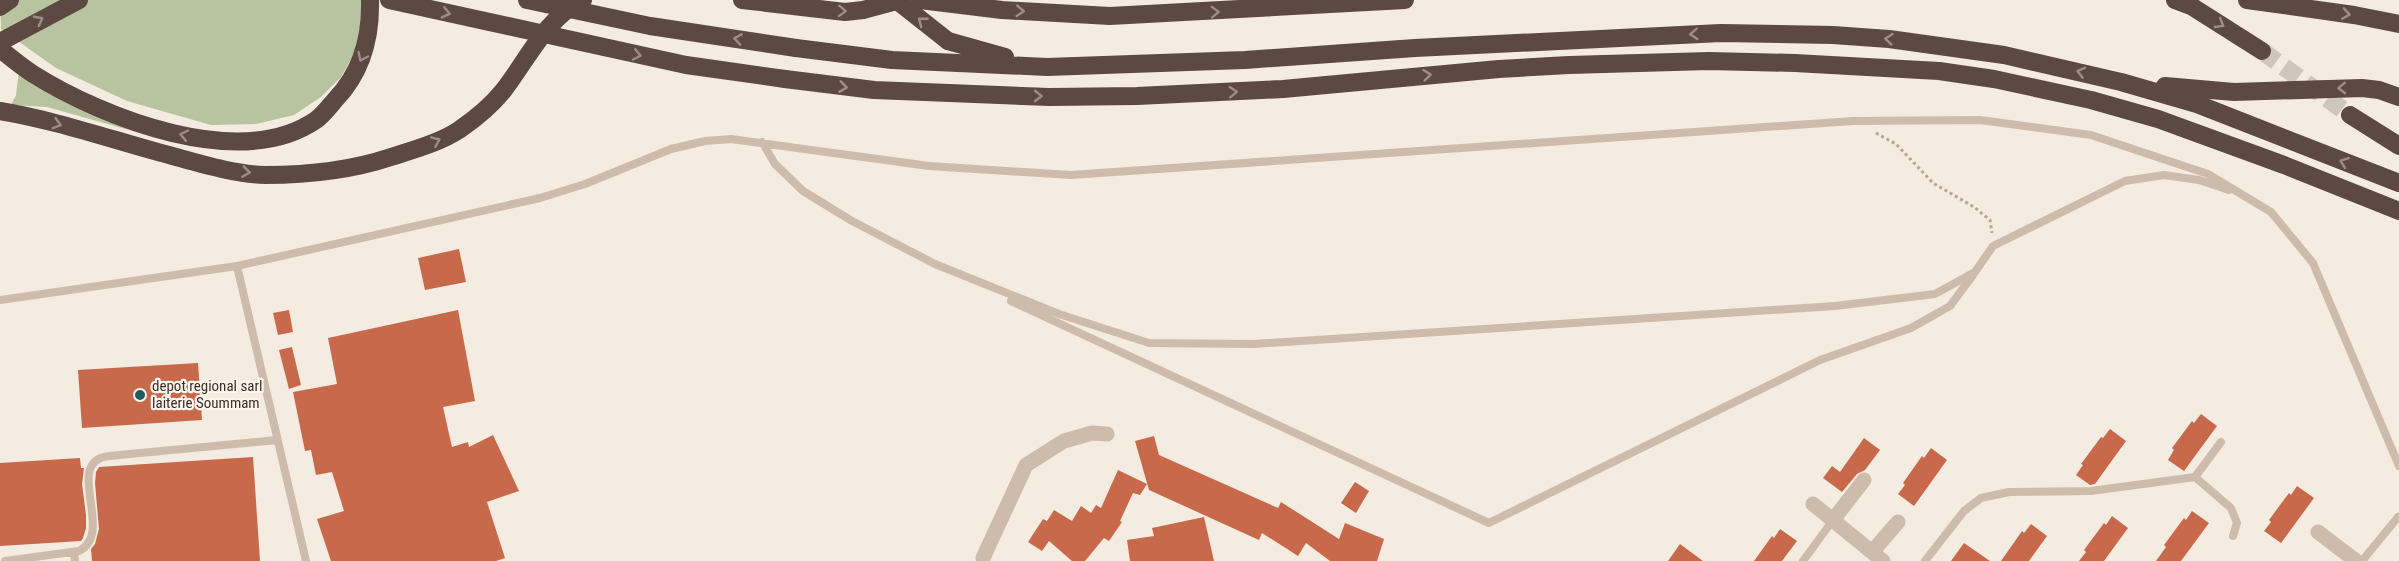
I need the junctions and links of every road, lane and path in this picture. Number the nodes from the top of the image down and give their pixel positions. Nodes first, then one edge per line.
1 (9, 0) edge
2 (79, 0) edge
3 (370, 0) edge
4 (389, 0) edge
5 (526, 0) edge
6 (583, 0) edge
7 (742, 0) edge
8 (898, 0) edge
9 (920, 0) edge
10 (1405, 0) edge
11 (2175, 0) edge
12 (2247, 0) edge
13 (0, 7) edge
14 (2399, 24) edge
15 (0, 42) edge
16 (0, 50) edge
17 (2262, 51) tunnel mouth
18 (1047, 67) junction
19 (2121, 82) junction
20 (2399, 97) edge
21 (0, 111) edge
22 (2350, 115) tunnel mouth
23 (1853, 121) junction
24 (762, 141) junction
25 (2399, 146) edge
26 (2399, 183) edge
27 (2245, 196) junction
28 (2399, 211) edge
29 (1993, 246) junction
30 (935, 264) junction
31 (237, 266) junction
32 (1975, 272) junction
33 (0, 300) edge
34 (1107, 434) dead end
35 (277, 440) junction
36 (2221, 442) dead end
37 (2399, 466) edge
38 (2195, 477) junction
39 (1864, 480) dead end
40 (1813, 504) dead end
41 (2398, 517) edge
42 (1833, 520) junction
43 (1898, 522) dead end
44 (2318, 532) dead end
45 (2233, 536) dead end
46 (74, 556) edge
47 (1878, 556) edge
48 (985, 560) edge
49 (5, 561) edge
50 (306, 561) edge
51 (1803, 561) edge
52 (1925, 561) edge
53 (2356, 561) edge
54 (2362, 561) edge

1 - 13 highway
15 -> 2 highway
3 -> 16 highway
4 -> 28 highway, bridge
18 -> 5 highway, bridge
21 -> 6 highway
7 -> 8 highway
18 -> 8 highway, bridge
9 -> 10 highway
11 -> 17 highway
12 -> 14 highway
19 -> 18 highway
20 -> 19 highway
26 -> 19 highway
22 - 25 highway
23 - 24 lane
23 - 27 lane
23 - 29 path
24 - 30 lane
24 - 31 lane
27 - 29 lane
27 - 37 lane
29 - 32 lane
30 - 32 lane
30 - 32 lane
31 - 33 lane
31 - 35 lane
34 - 48 street
35 - 46 lane
35 - 50 lane
36 - 38 lane
38 - 45 lane
38 - 52 lane
39 - 42 street
40 - 42 street
41 - 54 lane
42 - 47 street
42 - 51 lane
43 - 47 street
44 - 53 street
46 - 49 lane

